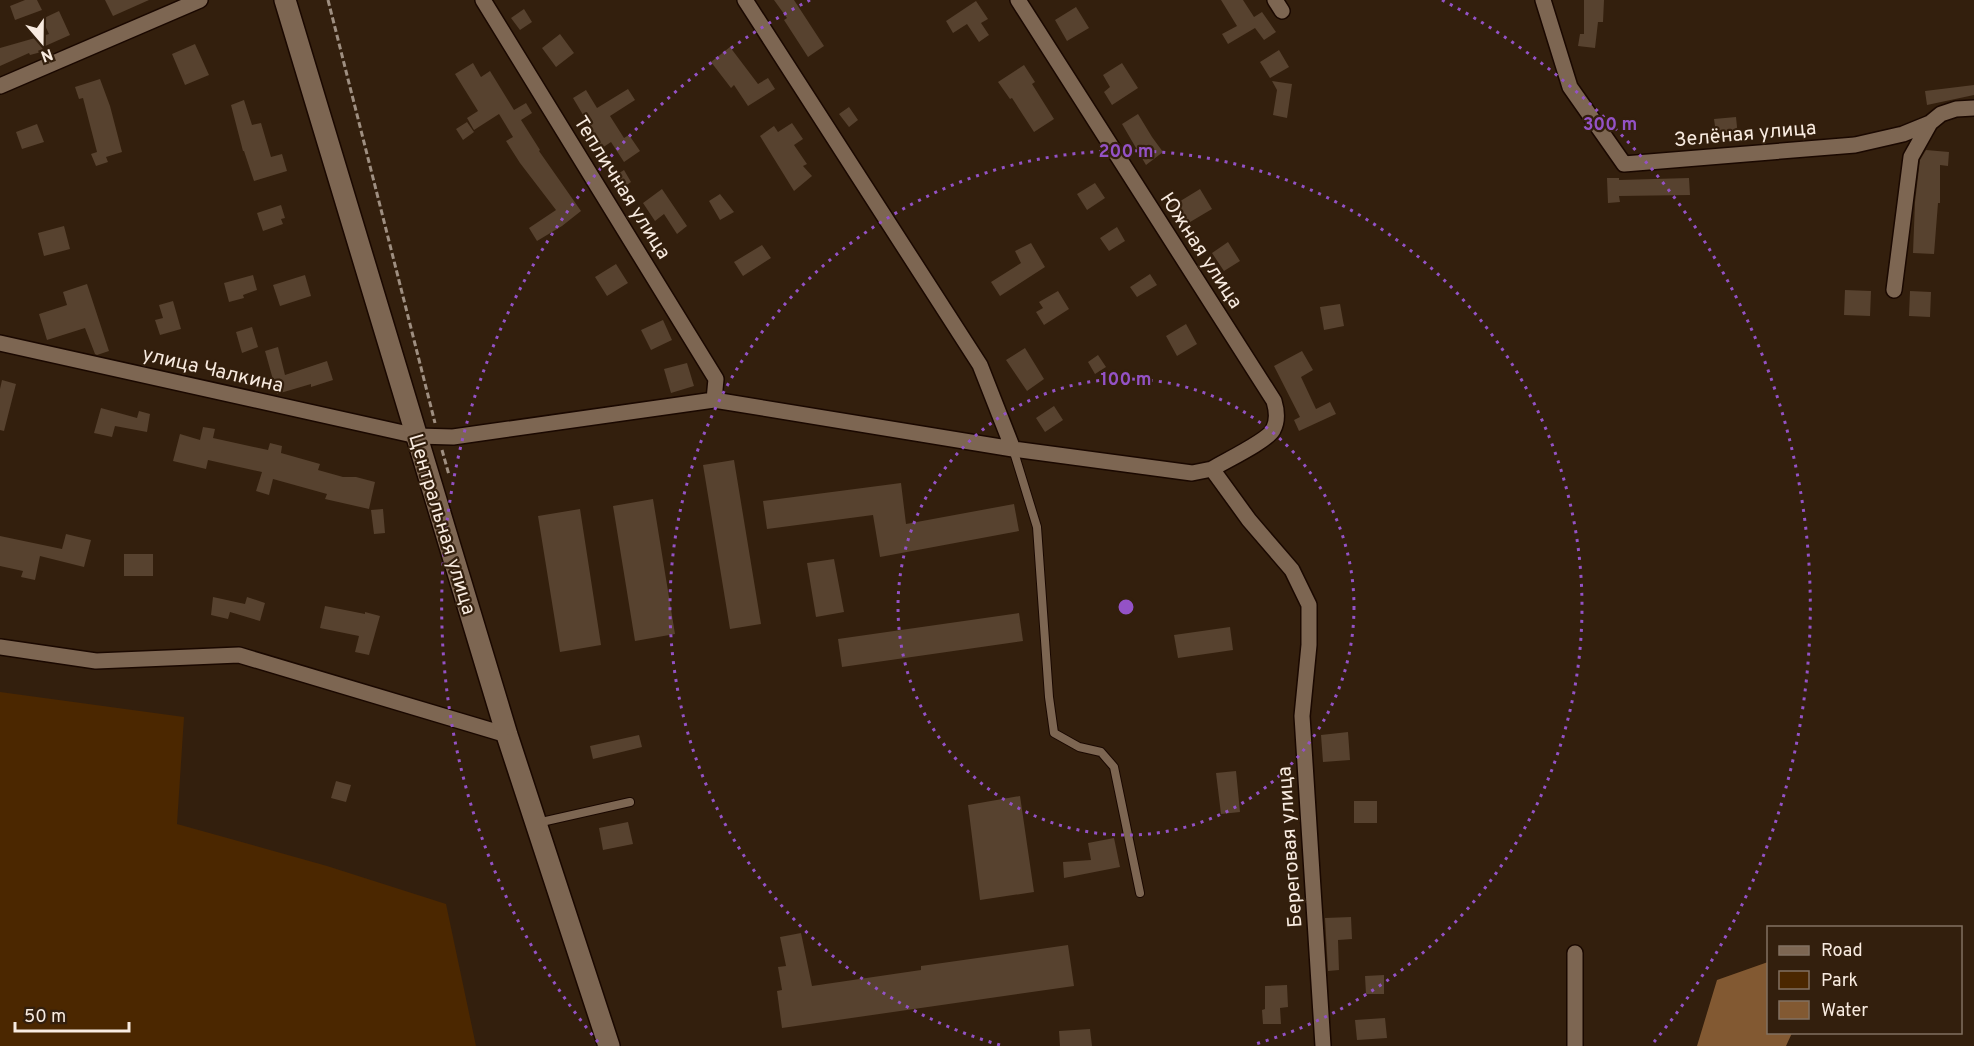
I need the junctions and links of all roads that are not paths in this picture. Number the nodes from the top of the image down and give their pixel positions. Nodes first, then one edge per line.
1 (200, 0) edge
2 (285, 0) edge
3 (483, 0) edge
4 (745, 0) edge
5 (1018, 0) edge
6 (1543, 0) edge
7 (0, 86) edge
8 (1974, 108) edge
9 (1930, 123) junction
10 (1894, 290) dead end
11 (0, 343) edge
12 (714, 400) junction
13 (417, 436) junction
14 (1013, 449) junction
15 (1212, 469) junction
16 (0, 647) edge
17 (507, 735) junction
18 (630, 802) dead end
19 (536, 823) junction
20 (1140, 892) dead end
21 (1575, 953) dead end
22 (609, 1046) edge
23 (1323, 1046) edge
24 (1575, 1046) edge

1 - 7 street
2 - 13 street, Центральная улица
3 - 12 street, Тепличная улица
4 - 14 street
5 - 15 street, Южная улица
6 - 9 street, Зелёная улица
8 - 9 street, Зелёная улица
9 - 10 street
11 - 13 street, улица Чалкина
12 - 13 street, улица Чалкина
12 - 14 street, улица Чалкина
13 - 17 street, Центральная улица
14 - 15 street, улица Чалкина
14 - 20 lane
15 - 23 street, Береговая улица
16 - 17 street
17 - 19 street, Центральная улица
18 - 19 lane
19 - 22 street, Центральная улица
21 - 24 street

